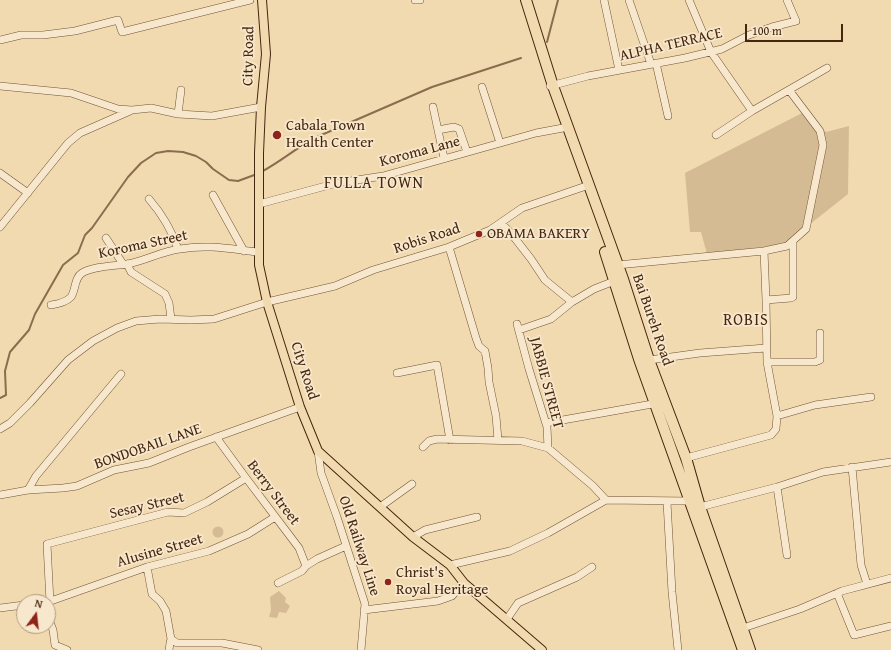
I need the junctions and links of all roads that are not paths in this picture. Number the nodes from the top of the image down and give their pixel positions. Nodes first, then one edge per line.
1 (250, 0) edge
2 (262, 0) edge
3 (520, 0) edge
4 (526, 0) edge
5 (604, 0) edge
6 (629, 0) edge
7 (689, 0) edge
8 (787, 0) edge
9 (0, 40) edge
10 (711, 52) junction
11 (653, 64) junction
12 (827, 68) dead end
13 (619, 70) junction
14 (0, 86) edge
15 (551, 86) junction
16 (482, 87) dead end
17 (181, 90) dead end
18 (789, 90) junction
19 (261, 107) junction
20 (433, 107) dead end
21 (132, 110) junction
22 (752, 111) junction
23 (178, 114) junction
24 (668, 116) dead end
25 (563, 128) junction
26 (438, 130) junction
27 (716, 135) dead end
28 (500, 143) junction
29 (467, 152) junction
30 (444, 158) junction
31 (0, 173) edge
32 (586, 187) junction
33 (28, 193) junction
34 (214, 195) dead end
35 (150, 199) dead end
36 (259, 204) junction
37 (501, 223) junction
38 (0, 227) edge
39 (106, 238) dead end
40 (793, 241) junction
41 (450, 247) junction
42 (178, 249) junction
43 (244, 251) junction
44 (764, 251) junction
45 (258, 252) junction
46 (125, 264) junction
47 (617, 265) junction
48 (619, 280) junction
49 (766, 300) junction
50 (267, 302) junction
51 (572, 302) junction
52 (51, 305) dead end
53 (171, 319) junction
54 (820, 333) dead end
55 (766, 348) junction
56 (649, 360) junction
57 (767, 362) junction
58 (398, 373) dead end
59 (121, 374) dead end
60 (871, 397) dead end
61 (660, 402) junction
62 (300, 407) junction
63 (777, 416) junction
64 (546, 423) junction
65 (0, 429) edge
66 (216, 437) junction
67 (450, 440) junction
68 (498, 440) junction
69 (423, 447) dead end
70 (548, 448) junction
71 (318, 451) junction
72 (686, 458) junction
73 (891, 462) edge
74 (852, 467) junction
75 (246, 478) junction
76 (412, 484) dead end
77 (777, 487) junction
78 (28, 490) junction
79 (0, 495) edge
80 (606, 500) junction
81 (689, 501) junction
82 (667, 502) junction
83 (380, 506) junction
84 (700, 506) junction
85 (275, 517) junction
86 (477, 517) dead end
87 (413, 537) junction
88 (346, 546) junction
89 (787, 555) dead end
90 (450, 565) junction
91 (306, 566) junction
92 (147, 567) junction
93 (592, 567) dead end
94 (891, 578) edge
95 (278, 583) dead end
96 (463, 584) junction
97 (867, 584) junction
98 (837, 593) junction
99 (49, 594) edge
100 (471, 594) dead end
101 (56, 600) edge
102 (16, 606) edge
103 (0, 608) edge
104 (364, 610) junction
105 (507, 619) junction
106 (891, 626) edge
107 (743, 628) junction
108 (54, 634) edge
109 (174, 641) junction
110 (67, 650) edge
111 (169, 650) edge
112 (258, 650) edge
113 (361, 650) edge
114 (542, 650) edge
115 (678, 650) edge
116 (743, 650) edge
117 (750, 650) edge

1 - 9 street
2 - 19 main road, City Road
3 - 15 highway, Bai Bureh Road
4 - 15 highway, Bai Bureh Road
5 - 13 street
6 - 11 street
7 - 10 street
8 - 10 street, ALPHA TERRACE
10 - 11 street, ALPHA TERRACE
10 - 22 street
11 - 13 street, ALPHA TERRACE
11 - 24 street
12 - 18 street
13 - 15 street, ALPHA TERRACE
14 - 21 street
15 - 25 highway, Bai Bureh Road
15 - 32 highway, Bai Bureh Road
16 - 28 street
17 - 23 street
18 - 22 street
18 - 40 street
19 - 23 street
19 - 36 main road, City Road
20 - 26 street
21 - 23 street
21 - 33 street
22 - 27 street
25 - 28 street, Koroma Lane
25 - 32 highway, Bai Bureh Road
26 - 29 street
26 - 30 street
28 - 29 street, Koroma Lane
29 - 30 street, Koroma Lane
30 - 36 street, Koroma Lane
31 - 33 street
32 - 37 street, Robis Road
32 - 47 highway, Bai Bureh Road
32 - 48 highway, Bai Bureh Road
33 - 38 street
34 - 43 street
35 - 42 street
36 - 45 main road, City Road
37 - 41 street, Robis Road
37 - 51 street
39 - 46 street
40 - 44 street
40 - 49 street
41 - 50 street, Robis Road
41 - 68 street
42 - 43 street, Koroma Street
42 - 46 street, Koroma Street
43 - 45 street, Koroma Street
44 - 47 street
44 - 49 street
45 - 50 main road, City Road
46 - 52 street, Koroma Street
46 - 53 street
47 - 48 highway, Bai Bureh Road
48 - 51 street
48 - 56 highway, Bai Bureh Road
48 - 61 highway, Bai Bureh Road
49 - 55 street
50 - 53 street, Robis Road
50 - 62 main road, City Road
51 - 64 street, JABBIE STREET
53 - 65 street, Robis Road
54 - 57 street
55 - 56 street
55 - 57 street
56 - 61 highway, Bai Bureh Road
57 - 63 street
58 - 67 street
59 - 78 street
60 - 63 street
61 - 64 street
61 - 72 highway, Bai Bureh Road
61 - 81 highway, Bai Bureh Road
62 - 66 street, BONDOBAIL LANE
62 - 71 main road, City Road
63 - 72 street
64 - 70 street, JABBIE STREET
66 - 75 street, Berry Street
66 - 78 street, BONDOBAIL LANE
67 - 68 street
67 - 69 street
68 - 70 street
70 - 80 street
71 - 83 main road, City Road
71 - 88 street, Old Railway Line
72 - 84 highway, Bai Bureh Road
73 - 74 street
74 - 77 street
74 - 97 street
75 - 85 street, Berry Street
75 - 99 street, Sesay Street
76 - 83 street
77 - 84 street
77 - 89 street
78 - 79 street, BONDOBAIL LANE
80 - 82 street
80 - 90 street
81 - 82 street
81 - 116 highway, Bai Bureh Road
82 - 115 street
83 - 87 main road, City Road
84 - 107 highway, Bai Bureh Road
85 - 91 street, Berry Street
85 - 92 street, Alusine Street
86 - 87 street
87 - 90 main road, City Road
88 - 91 street
88 - 104 street, Old Railway Line
90 - 96 main road, City Road
91 - 95 street
92 - 101 street, Alusine Street
92 - 109 street
93 - 105 street
94 - 97 street
96 - 100 street
96 - 104 street
96 - 105 main road, City Road
97 - 98 street
98 - 106 street
98 - 107 street
102 - 103 street
104 - 113 street, Old Railway Line
105 - 114 main road, City Road
107 - 117 highway, Bai Bureh Road
108 - 110 street
109 - 111 street
109 - 112 street

